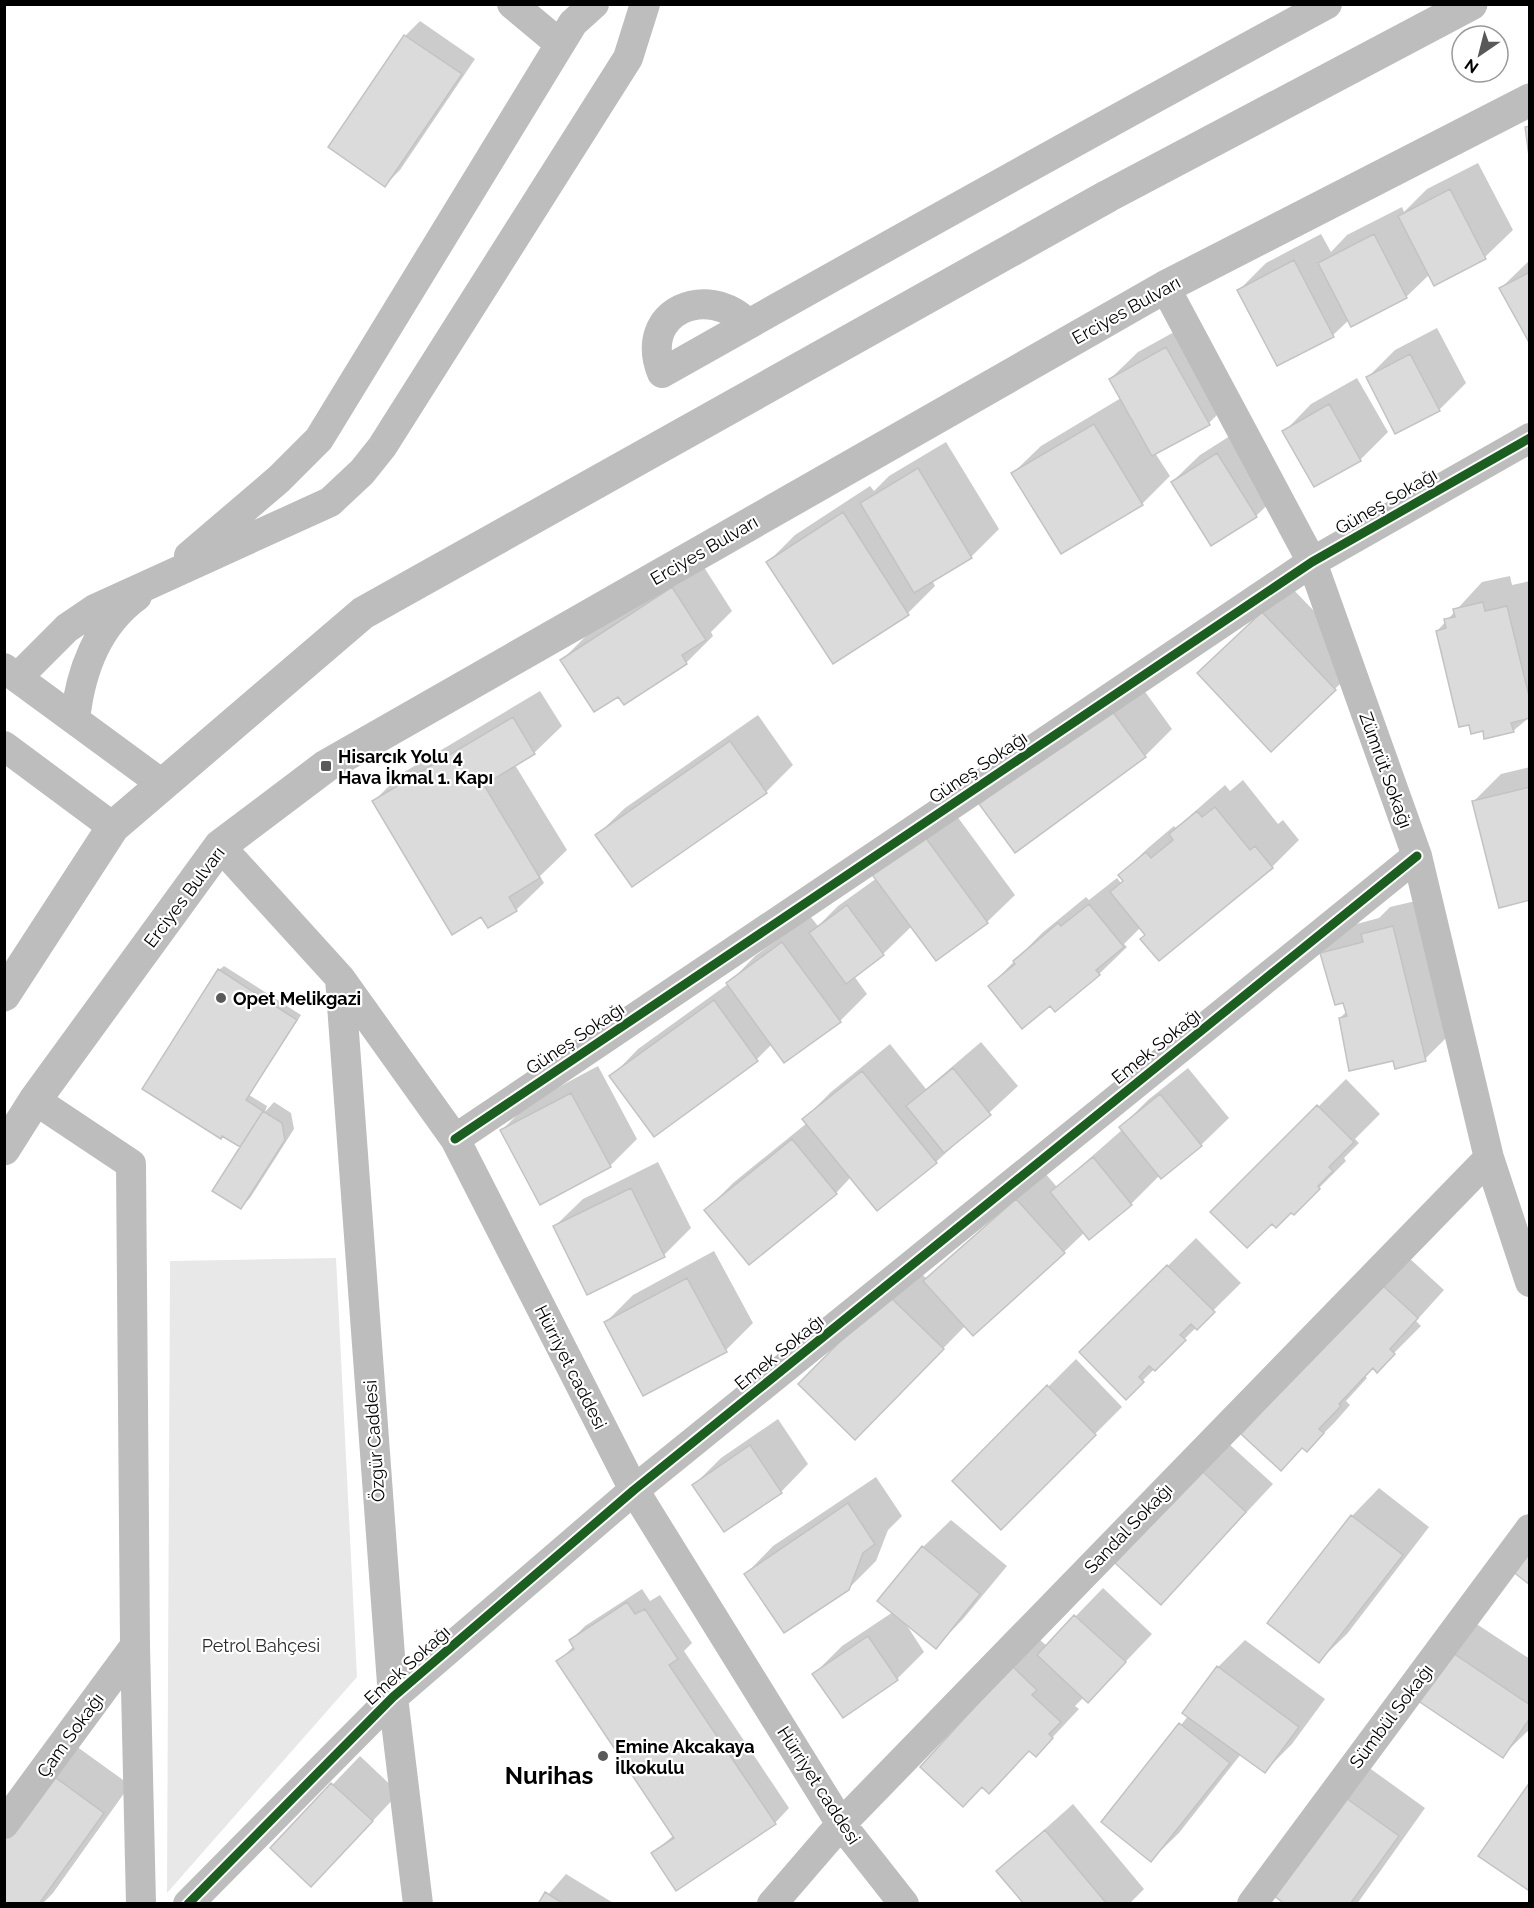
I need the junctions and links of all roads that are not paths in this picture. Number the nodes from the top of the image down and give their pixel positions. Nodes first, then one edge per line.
1 (512, 4) edge
2 (594, 4) edge
3 (645, 4) edge
4 (1327, 4) edge
5 (1472, 4) edge
6 (560, 44) junction
7 (1530, 100) edge
8 (1165, 287) junction
9 (748, 324) dead end
10 (1530, 438) edge
11 (1312, 562) junction
12 (157, 582) junction
13 (11, 673) edge
14 (75, 720) junction
15 (4, 746) edge
16 (162, 784) junction
17 (113, 827) junction
18 (220, 846) junction
19 (1417, 856) junction
20 (340, 978) junction
21 (4, 995) edge
22 (35, 1100) junction
23 (455, 1139) junction
24 (4, 1149) edge
25 (1489, 1158) junction
26 (1530, 1282) edge
27 (634, 1490) junction
28 (1530, 1529) edge
29 (135, 1646) junction
30 (393, 1697) junction
31 (4, 1824) edge
32 (840, 1824) junction
33 (141, 1904) edge
34 (188, 1904) edge
35 (418, 1904) edge
36 (772, 1904) edge
37 (904, 1904) edge
38 (1252, 1904) edge

1 - 6 street
2 - 6 street
3 - 12 street
4 - 9 street
5 - 16 highway
6 - 12 street
7 - 8 highway, Erciyes Bulvarı
8 - 11 street, Zümrüt Sokağı
8 - 18 highway, Erciyes Bulvarı
10 - 11 street, Güneş Sokağı
11 - 19 street, Zümrüt Sokağı
11 - 23 street, Güneş Sokağı
12 - 13 street
12 - 14 street
13 - 14 street
14 - 16 street
15 - 17 street
16 - 17 highway
17 - 21 highway
18 - 20 street, Hürriyet caddesi
18 - 22 highway, Erciyes Bulvarı
19 - 25 street, Zümrüt Sokağı
19 - 27 street, Emek Sokağı
20 - 23 street, Hürriyet caddesi
20 - 30 street, Özgür Caddesi
22 - 24 highway, Erciyes Bulvarı
22 - 29 street
23 - 27 street, Hürriyet caddesi
25 - 26 street, Zümrüt Sokağı
25 - 32 street, Sandal Sokağı
27 - 30 street, Emek Sokağı
27 - 32 street, Hürriyet caddesi
28 - 38 street, Sümbül Sokağı
29 - 31 street, Çam Sokağı
29 - 33 street
30 - 34 street, Emek Sokağı
30 - 35 street, Özgür Caddesi
32 - 36 street, Sandal Sokağı
32 - 37 street, Hürriyet caddesi

